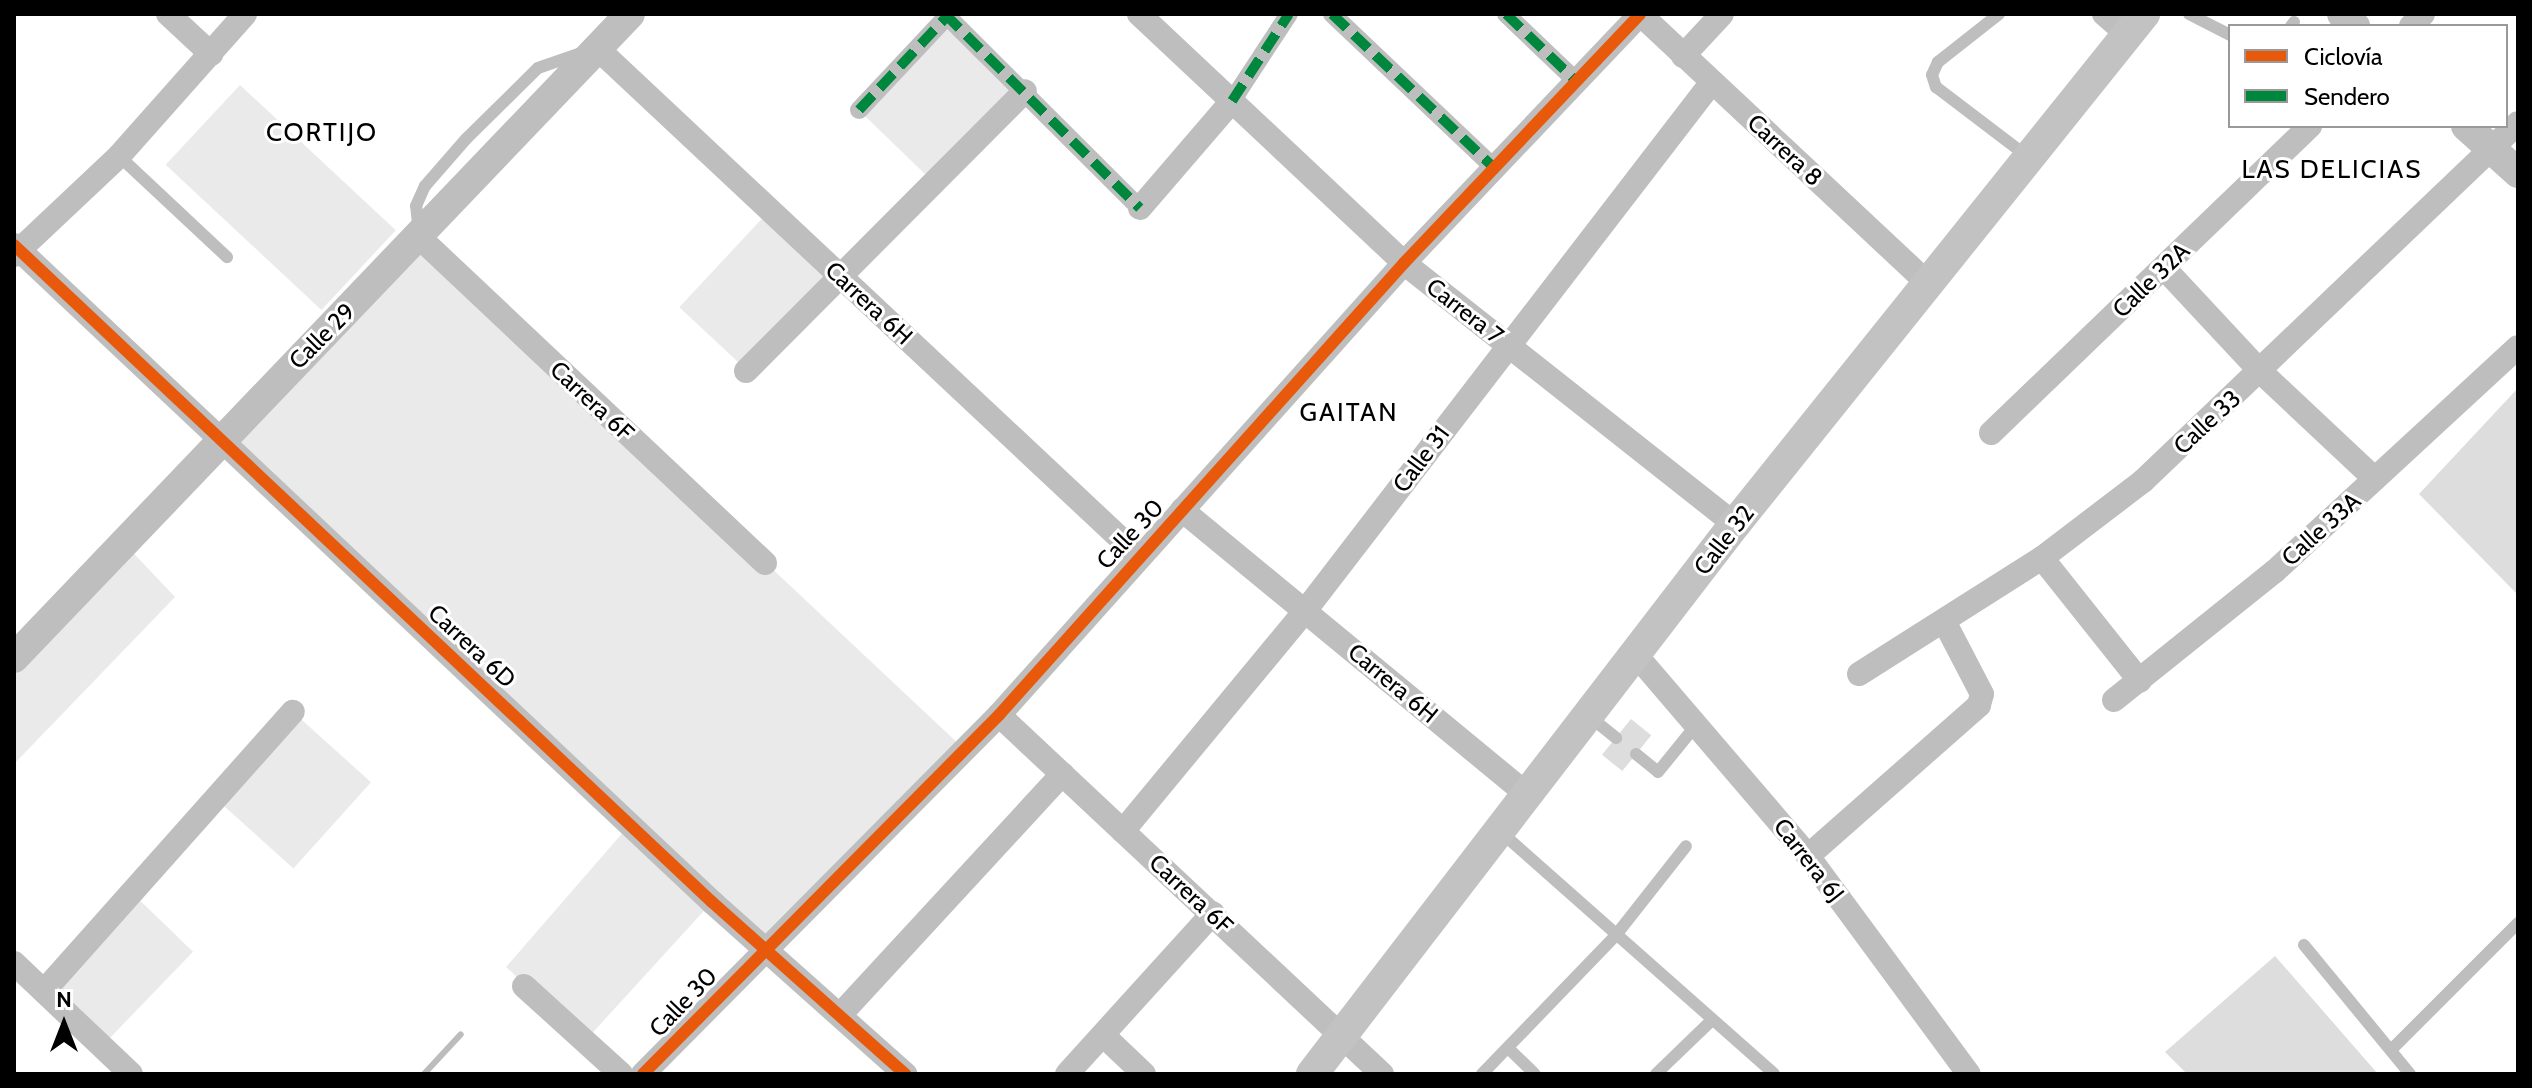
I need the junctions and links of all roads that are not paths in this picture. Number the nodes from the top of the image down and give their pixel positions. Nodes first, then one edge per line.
1 (168, 14) edge
2 (245, 14) edge
3 (630, 14) edge
4 (1139, 14) edge
5 (1289, 14) edge
6 (1332, 14) edge
7 (1506, 14) edge
8 (1640, 14) edge
9 (1722, 14) edge
10 (1999, 14) edge
11 (2189, 14) edge
12 (947, 15) edge
13 (2125, 21) edge
14 (2228, 34) edge
15 (599, 50) junction
16 (211, 54) junction
17 (1683, 56) junction
18 (1576, 81) junction
19 (1712, 82) junction
20 (1025, 91) junction
21 (859, 110) dead end
22 (1244, 112) junction
23 (2518, 123) edge
24 (2308, 128) edge
25 (2468, 128) edge
26 (2492, 150) junction
27 (119, 156) junction
28 (2027, 156) junction
29 (1493, 167) junction
30 (2518, 173) edge
31 (1140, 208) joint
32 (420, 238) junction
33 (16, 250) edge
34 (227, 257) dead end
35 (1404, 263) junction
36 (2164, 268) junction
37 (841, 277) junction
38 (1930, 285) junction
39 (1508, 345) junction
40 (2518, 347) edge
41 (746, 371) dead end
42 (2261, 372) junction
43 (1991, 433) dead end
44 (219, 439) junction
45 (2375, 479) junction
46 (1182, 510) junction
47 (1735, 524) junction
48 (1139, 556) junction
49 (2042, 558) junction
50 (765, 563) dead end
51 (1305, 611) junction
52 (1945, 623) junction
53 (1636, 655) junction
54 (14, 658) edge
55 (1859, 674) dead end
56 (2140, 681) junction
57 (2114, 700) dead end
58 (293, 712) dead end
59 (999, 715) junction
60 (1589, 716) junction
61 (1697, 724) junction
62 (1616, 738) dead end
63 (1636, 754) dead end
64 (1062, 774) junction
65 (1529, 796) junction
66 (1123, 831) junction
67 (1502, 833) junction
68 (1686, 846) dead end
69 (1808, 856) junction
70 (1213, 913) junction
71 (2518, 923) edge
72 (1616, 935) junction
73 (2304, 945) dead end
74 (764, 949) junction
75 (14, 963) edge
76 (524, 986) dead end
77 (44, 991) junction
78 (840, 1015) junction
79 (1712, 1020) junction
80 (1104, 1036) junction
81 (1344, 1038) junction
82 (1508, 1048) junction
83 (2391, 1050) junction
84 (131, 1074) edge
85 (621, 1074) edge
86 (643, 1074) edge
87 (905, 1074) edge
88 (1067, 1074) edge
89 (1144, 1074) edge
90 (1312, 1074) edge
91 (1382, 1074) edge
92 (1482, 1074) edge
93 (1535, 1074) edge
94 (1656, 1074) edge
95 (1774, 1074) edge
96 (1969, 1074) edge
97 (2410, 1074) edge

1 - 16 street
2 - 16 street
3 - 15 street, Calle 29
4 - 22 street, Carrera 7
5 - 22 street
6 - 29 street
7 - 18 street
8 - 17 street, Carrera 8
8 - 18 street, Calle 30
9 - 17 street
10 - 28 lane
11 - 14 lane
12 - 20 street
12 - 21 street
13 - 28 main road, Calle 32
15 - 32 street, Calle 29
15 - 37 street, Carrera 6H
16 - 27 street
17 - 19 street, Carrera 8
18 - 29 street, Calle 30
19 - 38 street, Carrera 8
19 - 39 street, Calle 31
20 - 31 street
20 - 37 street
22 - 31 street
22 - 35 street, Carrera 7
23 - 26 street, Calle 33
24 - 36 street, Calle 32A
25 - 26 street
26 - 30 street
26 - 42 street, Calle 33
27 - 33 street
27 - 34 lane
28 - 38 main road, Calle 32
29 - 35 street, Calle 30
32 - 44 street, Calle 29
32 - 50 street, Carrera 6F
33 - 44 street, Carrera 6D
35 - 39 street, Carrera 7
35 - 46 street, Calle 30
36 - 42 street
36 - 43 street, Calle 32A
37 - 41 street
37 - 48 street, Carrera 6H
38 - 47 main road, Calle 32
39 - 47 street, Carrera 7
39 - 51 street, Calle 31
40 - 45 street, Calle 33A
42 - 45 street
42 - 49 street, Calle 33
44 - 54 street, Calle 29
44 - 74 street, Carrera 6D
45 - 56 street, Calle 33A
46 - 48 street, Calle 30
46 - 51 street, Carrera 6H
47 - 53 main road, Calle 32
48 - 59 street, Calle 30
49 - 52 street, Calle 33
49 - 56 street
51 - 65 street, Carrera 6H
51 - 66 street, Calle 31
52 - 55 street, Calle 33
52 - 69 street
53 - 60 main road, Calle 32
53 - 61 street, Carrera 6J
56 - 57 street, Calle 33A
58 - 77 street
59 - 64 street, Carrera 6F
59 - 74 street, Calle 30
60 - 62 lane
60 - 65 main road, Calle 32
61 - 63 lane
61 - 69 street, Carrera 6J
64 - 66 street, Carrera 6F
64 - 78 street
65 - 67 main road, Calle 32
66 - 70 street, Carrera 6F
67 - 72 lane
67 - 81 main road, Calle 32
68 - 72 lane
69 - 96 street, Carrera 6J
70 - 80 street
70 - 81 street, Carrera 6F
71 - 83 lane
72 - 79 lane
72 - 82 lane
73 - 83 lane
74 - 78 street, Carrera 6D
74 - 86 street, Calle 30
75 - 77 street
76 - 85 street
77 - 84 street
78 - 87 street, Carrera 6D
79 - 94 lane
79 - 95 lane
80 - 88 street
80 - 89 street
81 - 90 main road, Calle 32
81 - 91 street, Carrera 6F
82 - 92 lane
82 - 93 lane
83 - 97 lane

